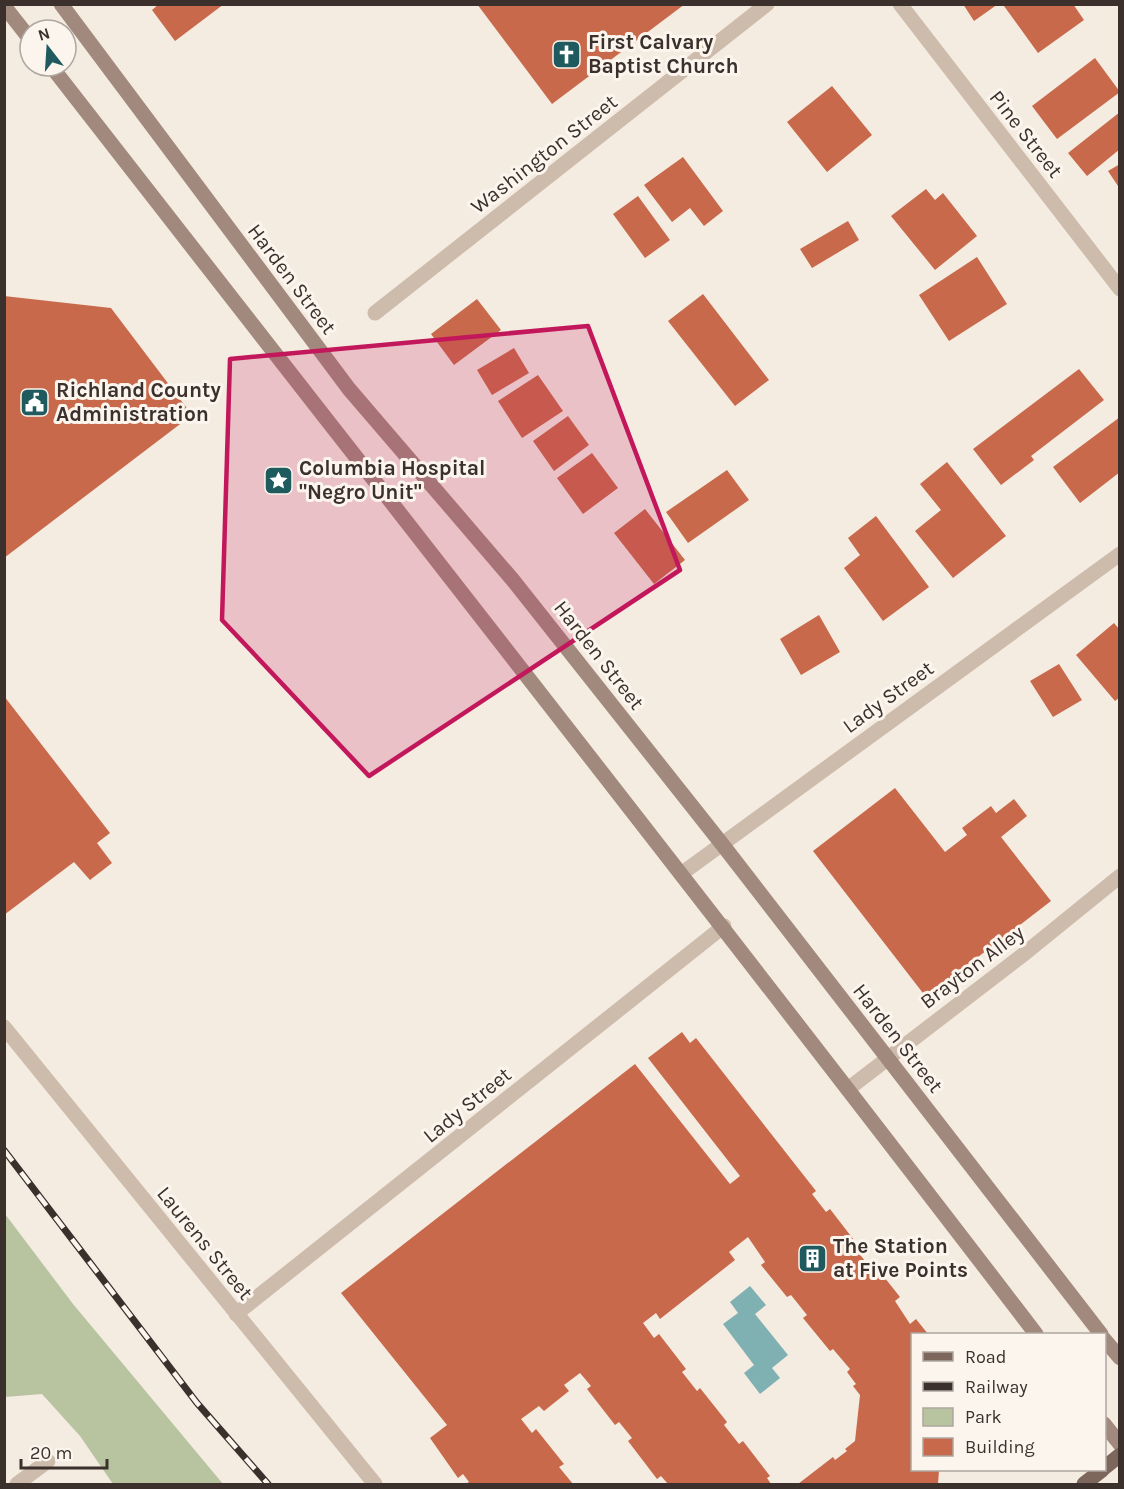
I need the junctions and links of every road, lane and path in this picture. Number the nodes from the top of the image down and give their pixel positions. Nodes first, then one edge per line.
1 (61, 4) edge
2 (767, 4) edge
3 (900, 4) edge
4 (4, 6) edge
5 (18, 24) edge
6 (60, 78) edge
7 (1119, 289) edge
8 (375, 313) dead end
9 (1119, 554) edge
10 (722, 844) junction
11 (681, 874) junction
12 (1119, 876) edge
13 (724, 926) junction
14 (4, 1027) edge
15 (888, 1058) junction
16 (848, 1089) junction
17 (236, 1314) junction
18 (1034, 1333) edge
19 (1099, 1333) edge
20 (1106, 1342) edge
21 (1119, 1358) edge
22 (1106, 1427) edge
23 (1119, 1444) edge
24 (1119, 1455) edge
25 (48, 1461) dead end
26 (1106, 1466) edge
27 (1101, 1471) edge
28 (17, 1485) edge
29 (375, 1485) edge
30 (1084, 1485) edge

1 - 10 main road, Harden Street
2 - 8 street, Washington Street
3 - 7 street, Pine Street
4 - 5 main road
6 - 11 main road
9 - 10 street, Lady Street
10 - 11 street, Lady Street
10 - 15 main road, Harden Street
11 - 13 main road
12 - 15 street, Brayton Alley
13 - 16 main road
13 - 17 street, Lady Street
14 - 17 street, Laurens Street
15 - 16 street, Brayton Alley
15 - 19 main road, Harden Street
16 - 18 main road
17 - 29 street, Laurens Street
20 - 21 main road
22 - 23 main road
24 - 26 main road
25 - 28 street
27 - 30 main road

